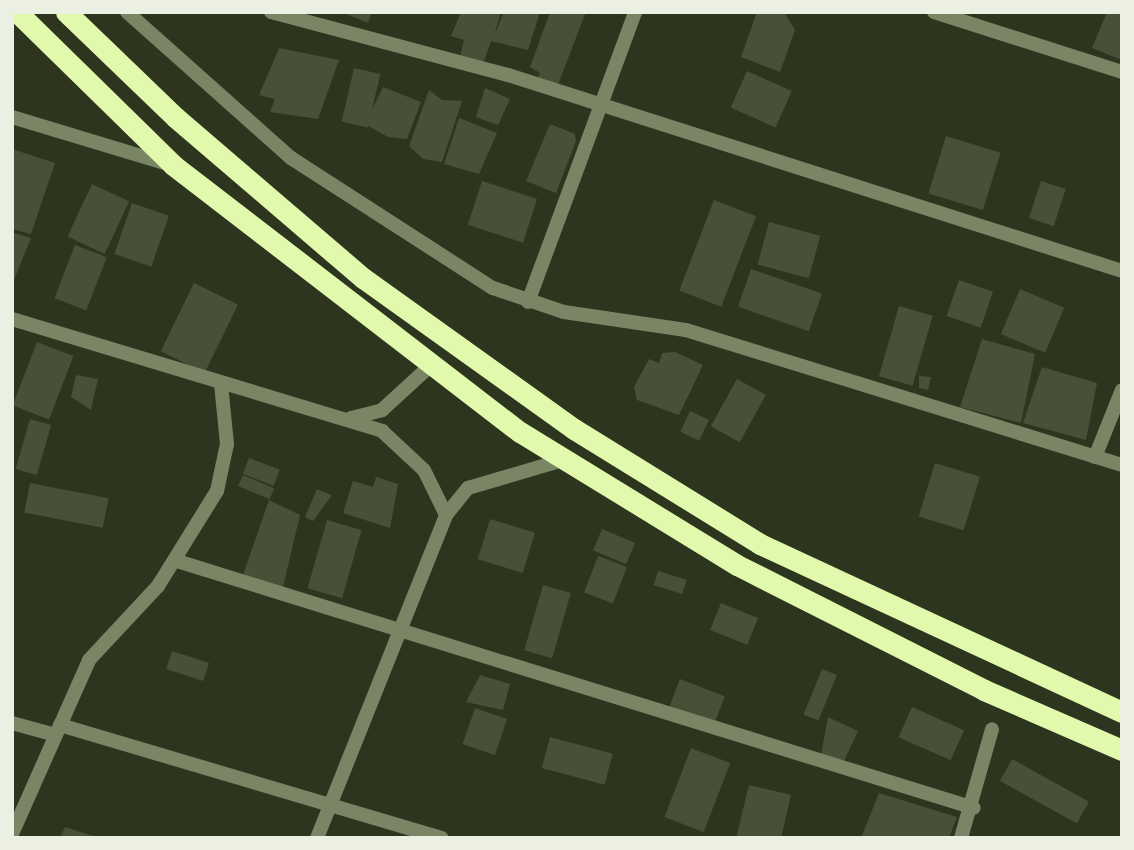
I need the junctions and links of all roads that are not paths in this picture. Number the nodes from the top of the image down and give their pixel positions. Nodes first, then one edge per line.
1 (18, 12) edge
2 (66, 12) edge
3 (127, 12) edge
4 (271, 12) edge
5 (635, 12) edge
6 (934, 12) edge
7 (1122, 72) edge
8 (601, 106) junction
9 (12, 117) edge
10 (173, 165) junction
11 (1122, 271) edge
12 (528, 302) junction
13 (12, 319) edge
14 (429, 367) junction
15 (221, 384) junction
16 (1122, 390) edge
17 (351, 418) junction
18 (1096, 457) junction
19 (564, 460) junction
20 (1122, 465) edge
21 (446, 515) junction
22 (177, 561) junction
23 (401, 635) junction
24 (1122, 712) edge
25 (12, 723) edge
26 (992, 729) dead end
27 (57, 730) junction
28 (1122, 750) edge
29 (332, 806) junction
30 (974, 808) junction
31 (12, 834) edge
32 (440, 837) edge
33 (317, 838) edge
34 (961, 838) edge

1 - 10 highway
2 - 24 highway
3 - 12 street
4 - 8 street
5 - 8 street
6 - 7 street
8 - 11 street
8 - 12 street
9 - 10 street
10 - 14 highway
12 - 18 street
13 - 15 street
14 - 17 street
14 - 19 highway
15 - 17 street
15 - 22 street
16 - 18 street
17 - 21 street
18 - 20 street
19 - 21 street
19 - 28 highway
21 - 23 street
22 - 23 street
22 - 27 street
23 - 29 street
23 - 30 street
25 - 27 street
26 - 30 street
27 - 29 street
27 - 31 street
29 - 32 street
29 - 33 street
30 - 34 street

